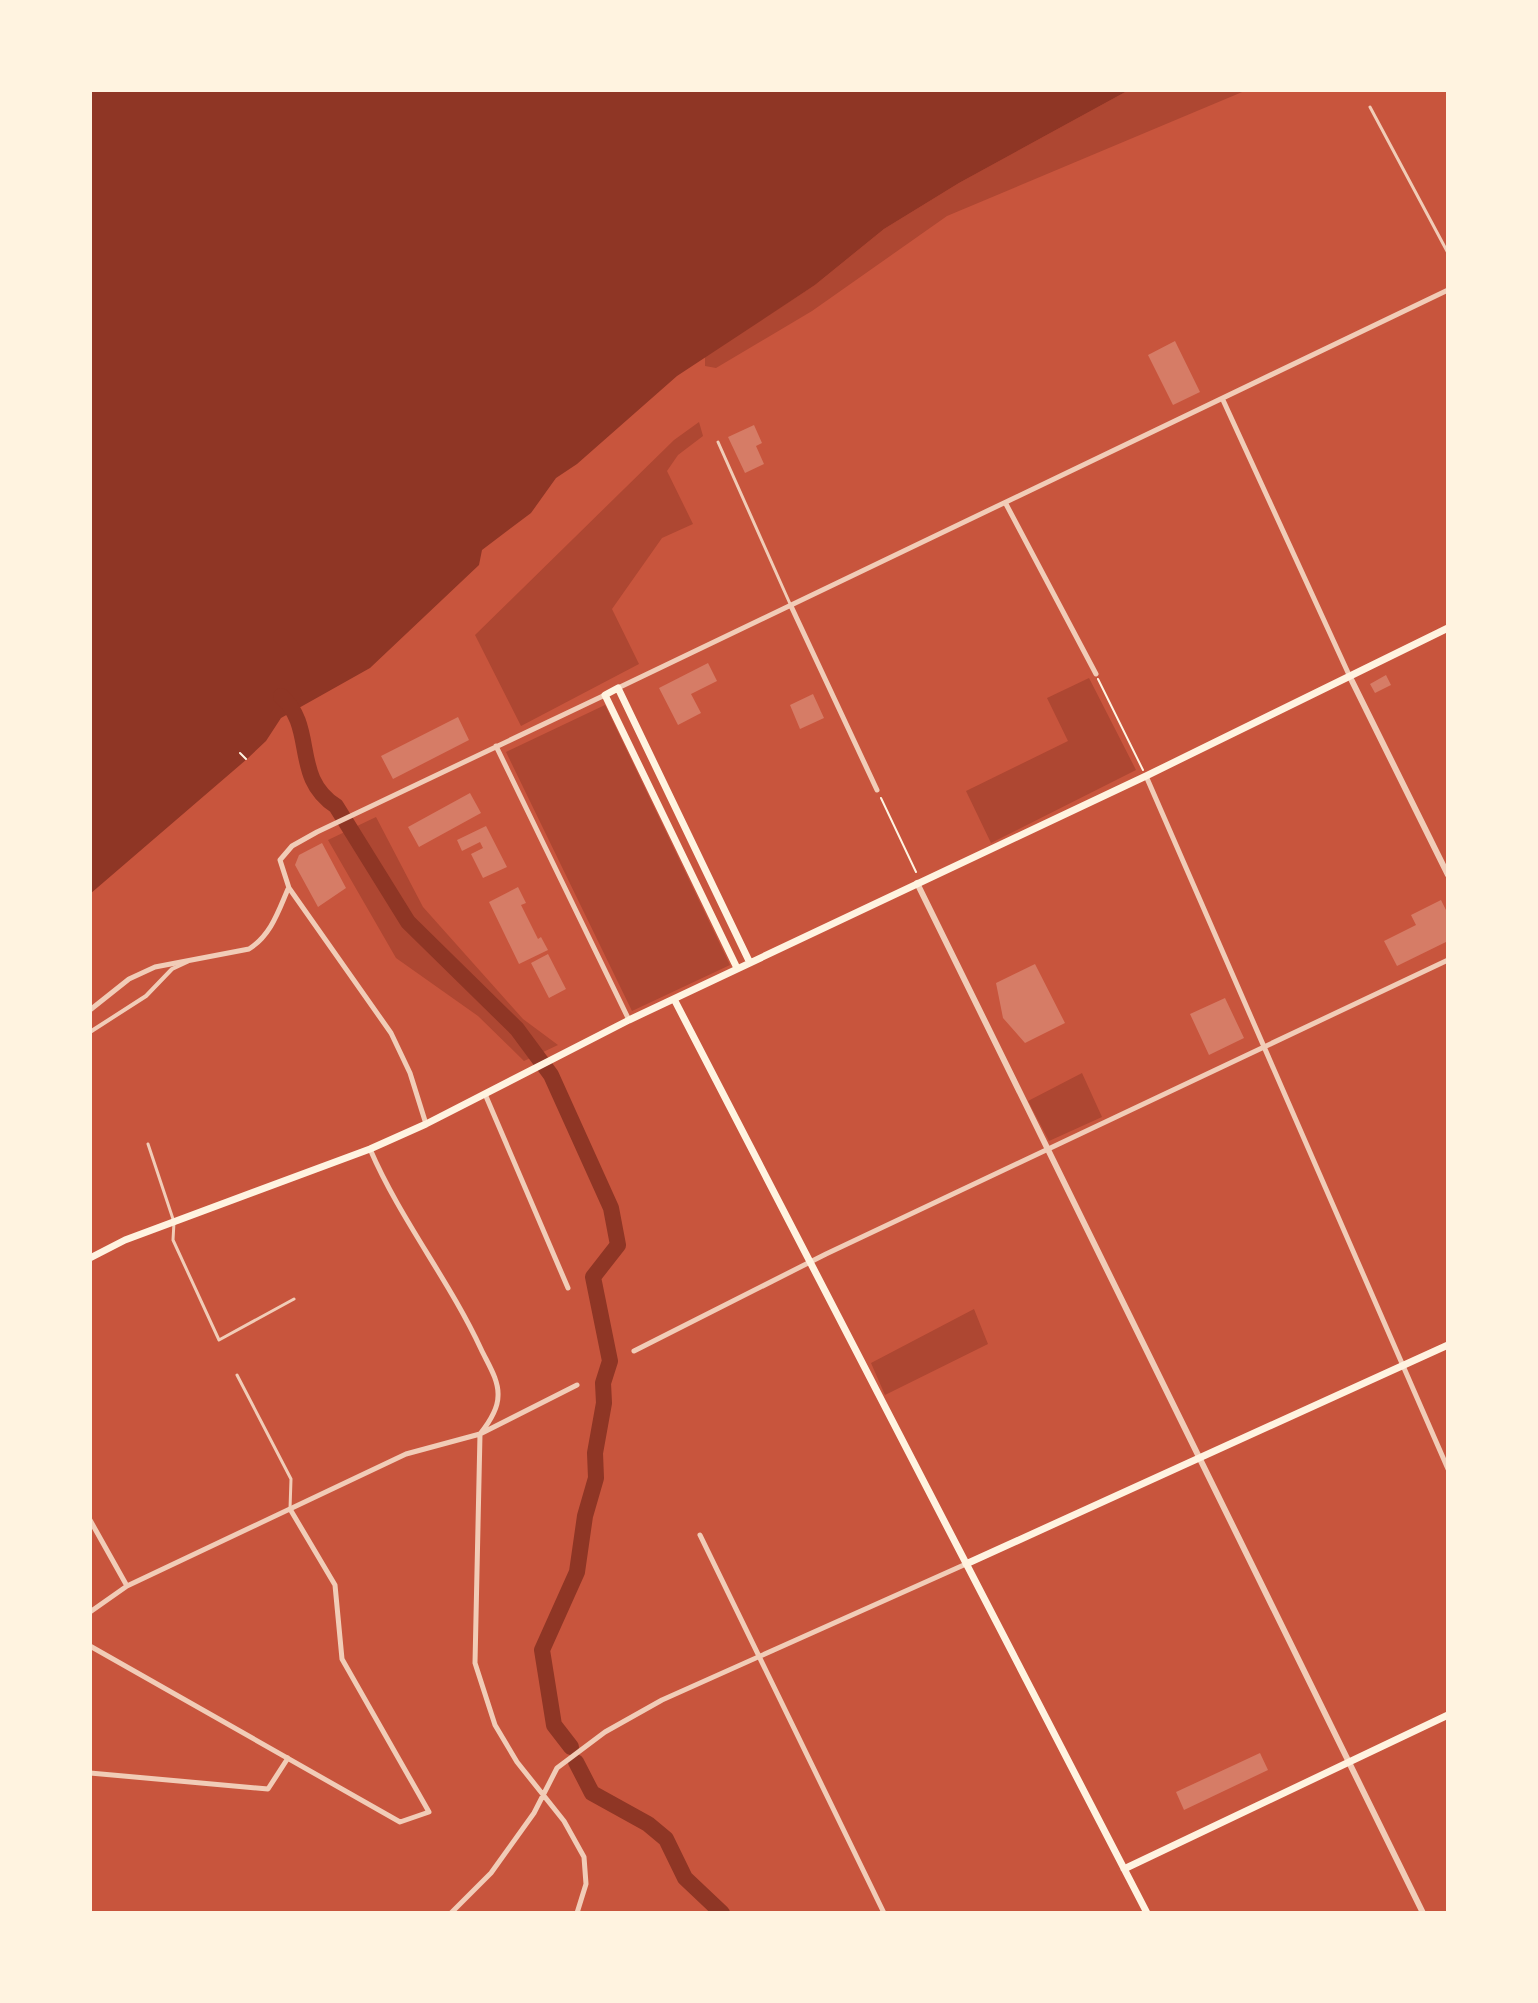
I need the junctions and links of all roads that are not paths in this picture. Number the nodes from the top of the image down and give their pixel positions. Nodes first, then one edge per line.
1 (1370, 107) dead end
2 (1448, 253) edge
3 (1448, 290) edge
4 (1223, 400) junction
5 (718, 442) dead end
6 (1006, 504) junction
7 (791, 606) junction
8 (1448, 628) edge
9 (1096, 674) road end
10 (1350, 677) junction
11 (618, 688) junction
12 (605, 695) junction
13 (496, 746) junction
14 (1146, 776) junction
15 (877, 790) road end
16 (1448, 875) edge
17 (917, 883) junction
18 (289, 888) junction
19 (197, 958) junction
20 (1448, 960) edge
21 (750, 963) junction
22 (737, 968) junction
23 (674, 999) junction
24 (90, 1010) edge
25 (629, 1020) junction
26 (90, 1032) edge
27 (1265, 1047) junction
28 (485, 1092) junction
29 (426, 1124) junction
30 (148, 1144) dead end
31 (370, 1149) junction
32 (1047, 1150) junction
33 (174, 1222) junction
34 (90, 1258) edge
35 (809, 1262) junction
36 (568, 1288) dead end
37 (294, 1299) dead end
38 (1448, 1345) edge
39 (634, 1351) dead end
40 (1402, 1366) junction
41 (237, 1375) dead end
42 (577, 1385) dead end
43 (480, 1434) junction
44 (1199, 1458) junction
45 (1448, 1469) edge
46 (290, 1509) junction
47 (90, 1520) edge
48 (700, 1535) dead end
49 (966, 1564) junction
50 (127, 1586) junction
51 (90, 1612) edge
52 (90, 1646) edge
53 (761, 1657) junction
54 (1448, 1715) edge
55 (288, 1758) junction
56 (1350, 1761) junction
57 (90, 1773) edge
58 (541, 1793) junction
59 (1124, 1869) junction
60 (451, 1913) edge
61 (577, 1913) edge
62 (884, 1913) edge
63 (1147, 1913) edge
64 (1423, 1913) edge

1 - 2 lane
3 - 4 street
4 - 6 street
4 - 10 street
5 - 7 lane
6 - 7 street
6 - 9 street
7 - 11 street
7 - 15 street
8 - 10 main road
10 - 14 main road
10 - 16 street
11 - 12 main road
11 - 21 main road
12 - 13 street
12 - 22 main road
13 - 18 street
13 - 25 street
14 - 17 main road
14 - 27 street
17 - 21 main road
17 - 32 street
18 - 19 street
18 - 29 street
19 - 24 street
19 - 26 street
20 - 27 street
21 - 22 main road
22 - 23 main road
23 - 25 main road
23 - 35 main road
25 - 28 main road
27 - 32 street
27 - 40 street
28 - 29 main road
28 - 36 street
29 - 31 main road
30 - 33 lane
31 - 33 main road
31 - 43 street
32 - 35 street
32 - 44 street
33 - 34 main road
33 - 37 lane
35 - 39 street
35 - 49 main road
38 - 40 main road
40 - 44 main road
40 - 45 street
41 - 46 lane
42 - 43 street
43 - 46 street
43 - 58 street
44 - 49 main road
44 - 56 street
46 - 50 street
46 - 55 street
47 - 50 street
48 - 53 street
49 - 53 street
49 - 59 main road
50 - 51 street
52 - 55 street
53 - 58 street
53 - 62 street
54 - 56 main road
55 - 57 street
56 - 59 main road
56 - 64 street
58 - 60 street
58 - 61 street
59 - 63 main road

